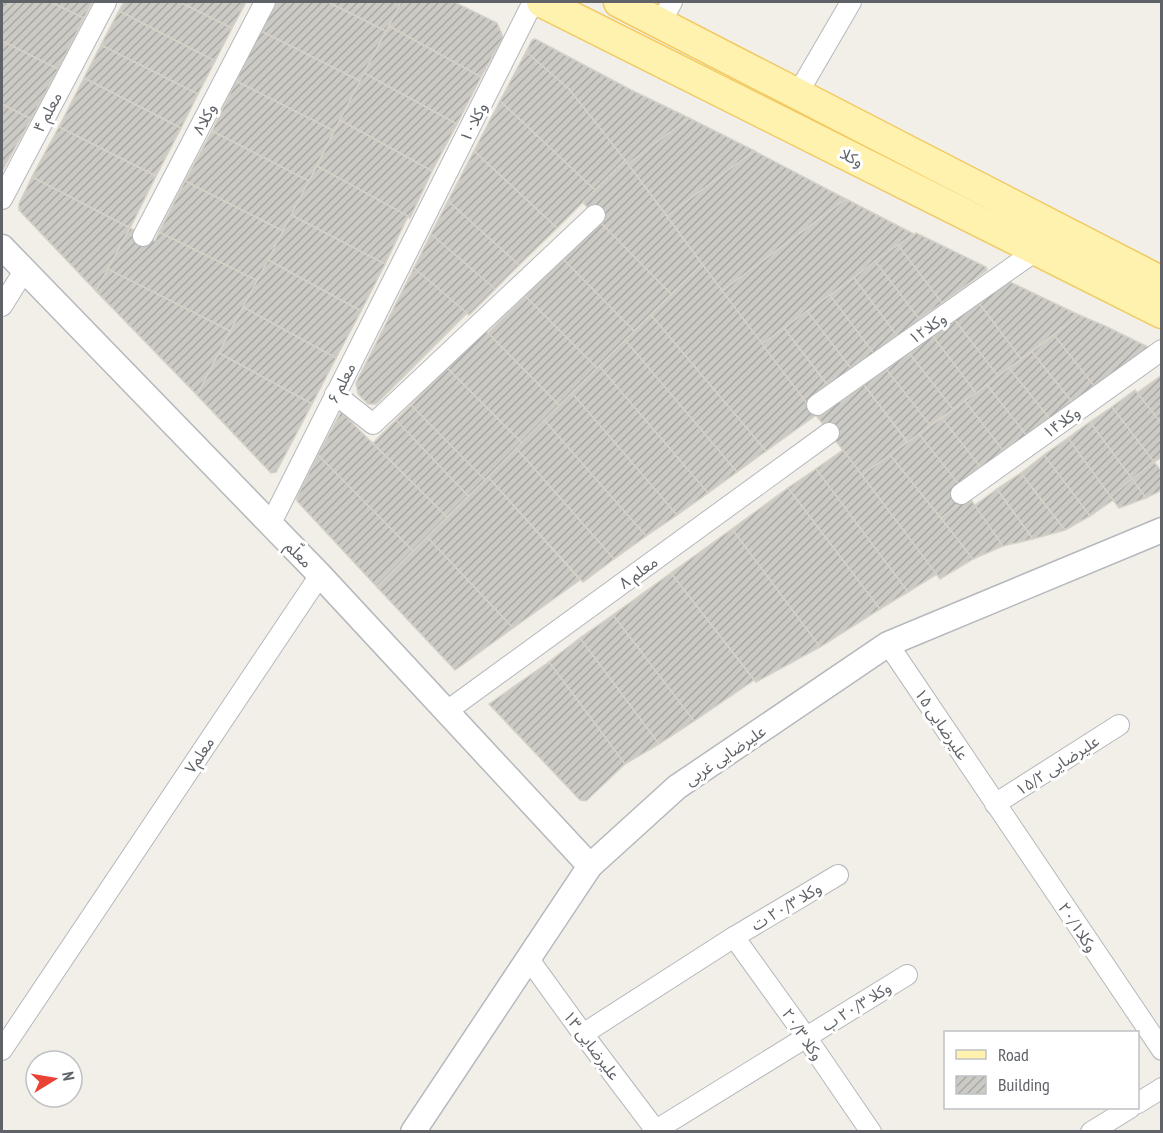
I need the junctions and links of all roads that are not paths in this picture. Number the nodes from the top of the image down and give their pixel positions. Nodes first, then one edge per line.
1 (106, 2) edge
2 (265, 2) edge
3 (533, 2) edge
4 (542, 2) edge
5 (619, 2) edge
6 (850, 2) edge
7 (666, 12) edge
8 (798, 93) junction
9 (2, 199) edge
10 (595, 215) dead end
11 (143, 236) dead end
12 (413, 242) joint
13 (2, 247) edge
14 (1037, 250) junction
15 (24, 271) junction
16 (1161, 282) edge
17 (2, 306) edge
18 (1161, 313) edge
19 (1161, 350) edge
20 (335, 394) junction
21 (817, 405) dead end
22 (830, 433) dead end
23 (961, 494) dead end
24 (270, 525) junction
25 (1161, 530) edge
26 (320, 575) junction
27 (888, 644) junction
28 (447, 711) junction
29 (1119, 725) dead end
30 (995, 804) junction
31 (590, 866) junction
32 (838, 875) dead end
33 (734, 937) junction
34 (528, 958) junction
35 (907, 975) dead end
36 (582, 1034) junction
37 (806, 1037) junction
38 (2, 1050) edge
39 (1161, 1050) edge
40 (1161, 1088) edge
41 (1139, 1102) edge
42 (1127, 1109) edge
43 (656, 1130) edge
44 (413, 1131) edge
45 (871, 1131) edge
46 (1091, 1131) edge

1 - 9 street, ۴ معلم
2 - 11 street, وکلا۸
3 - 12 street, وکلا۱۰
4 - 14 main road, وکلا
5 - 7 main road, وکلا
6 - 8 street
7 - 8 main road, وکلا
8 - 16 main road, وکلا
10 - 20 street
12 - 20 street, ۶ معلم
13 - 15 street, معلّم
14 - 18 main road, وکلا
14 - 21 street, وکلا۱۲
15 - 17 street
15 - 24 street, معلّم
19 - 23 street, وکلا۱۴
20 - 24 street, ۶ معلم
22 - 28 street, ۸ معلم
24 - 26 street, معلّم
25 - 27 street, علیرضایی غربی
26 - 28 street, معلّم
26 - 38 street, معلم۷
27 - 30 street, ۱۵ علیرضایی
27 - 31 street, علیرضایی غربی
28 - 31 street, معلّم
29 - 30 street, ۱۵/۲ علیرضایی
30 - 39 street, وکلا۲۰/۱
31 - 34 street, علیرضایی غربی
32 - 33 street, وکلا ۲۰/۳ ت
33 - 36 street, وکلا ۲۰/۳ ت
33 - 37 street, وکلا ۲۰/۳
34 - 36 street, ۱۳ علیرضایی
34 - 44 street, علیرضایی غربی
35 - 37 street, وکلا ۲۰/۳ ب
36 - 43 street, ۱۳ علیرضایی
37 - 43 street, وکلا ۲۰/۳ ب
37 - 45 street, وکلا ۲۰/۳
40 - 41 street
42 - 46 street

